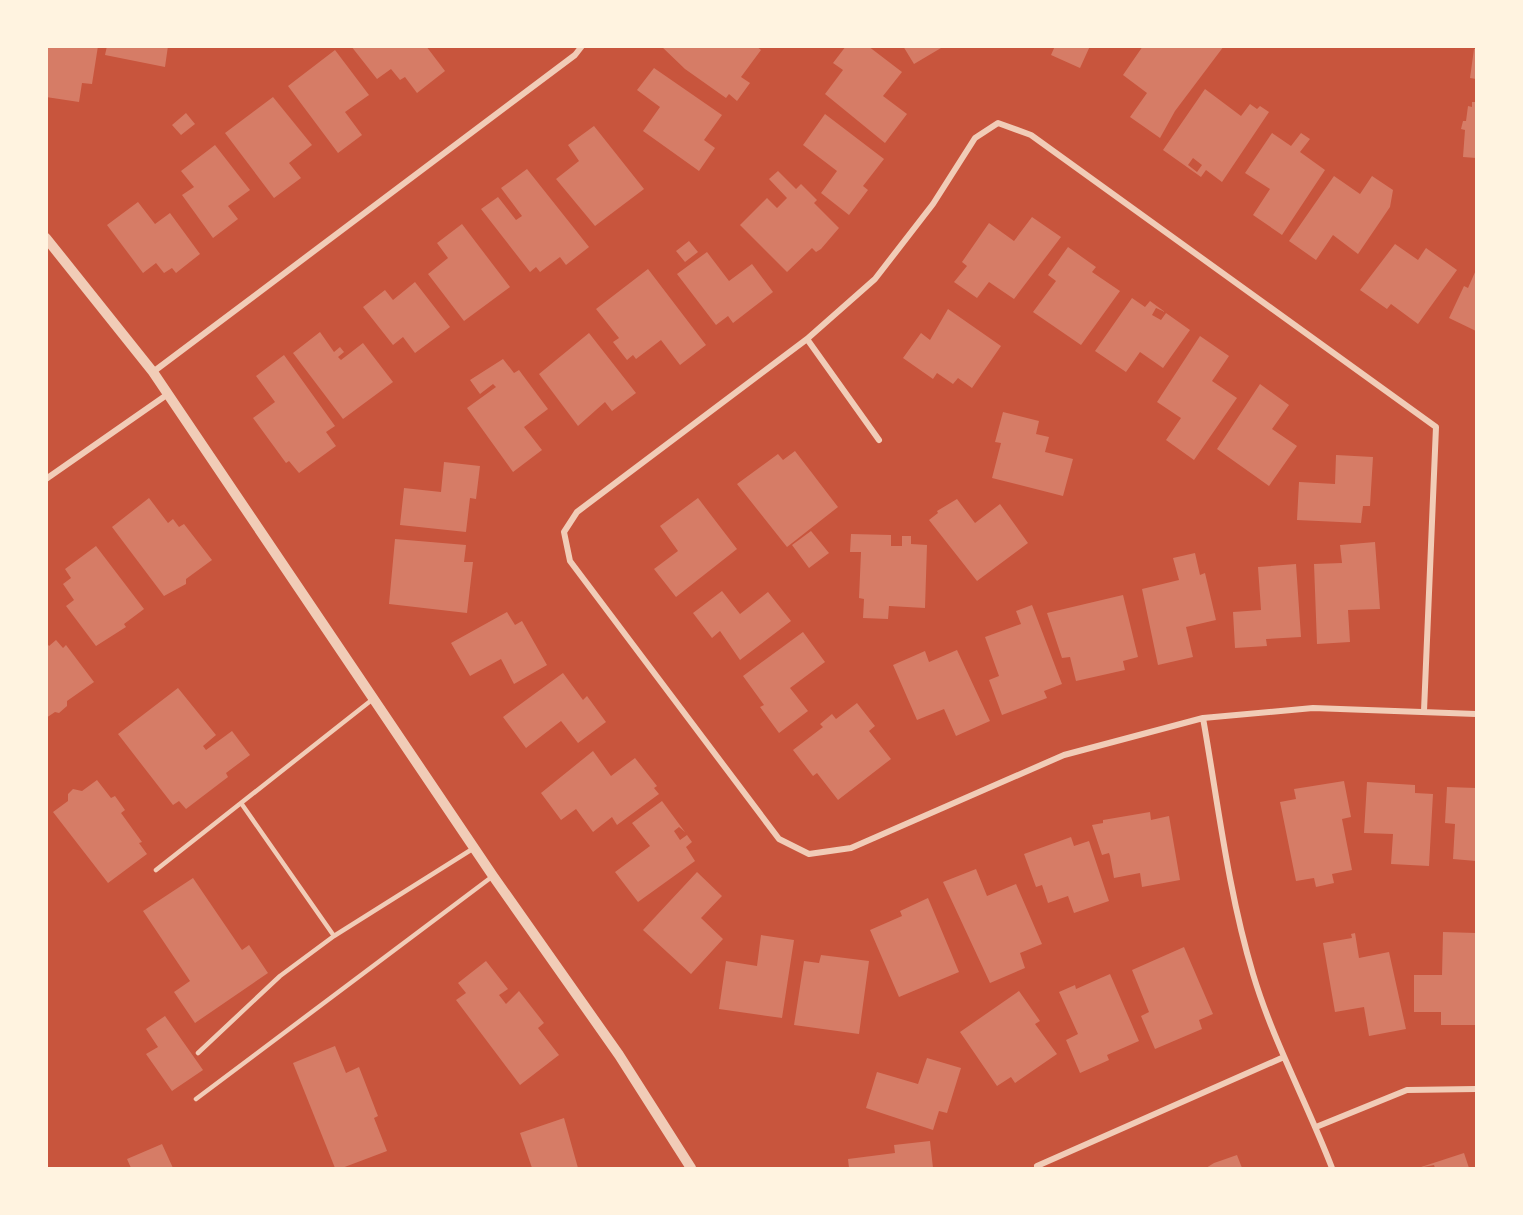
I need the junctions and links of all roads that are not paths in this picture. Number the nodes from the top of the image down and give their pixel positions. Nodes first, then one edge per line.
1 (582, 46) edge
2 (46, 238) edge
3 (807, 339) junction
4 (153, 372) junction
5 (168, 394) junction
6 (879, 440) dead end
7 (46, 479) edge
8 (373, 699) junction
9 (1424, 711) junction
10 (1476, 714) edge
11 (1203, 718) junction
12 (241, 803) junction
13 (474, 848) junction
14 (156, 870) dead end
15 (493, 876) junction
16 (334, 936) junction
17 (198, 1053) dead end
18 (1284, 1057) junction
19 (1476, 1089) edge
20 (196, 1099) dead end
21 (1316, 1127) junction
22 (1037, 1166) dead end
23 (691, 1168) edge
24 (1332, 1168) edge

1 - 4 street
2 - 4 street
3 - 6 street
3 - 9 street
3 - 11 street
4 - 5 street
5 - 7 street
5 - 8 street
8 - 12 lane
8 - 13 street
9 - 10 street
9 - 11 street
11 - 18 street
12 - 14 lane
12 - 16 lane
13 - 15 street
13 - 16 lane
15 - 20 lane
15 - 23 street
16 - 17 lane
18 - 21 street
18 - 22 street
19 - 21 street
21 - 24 street

